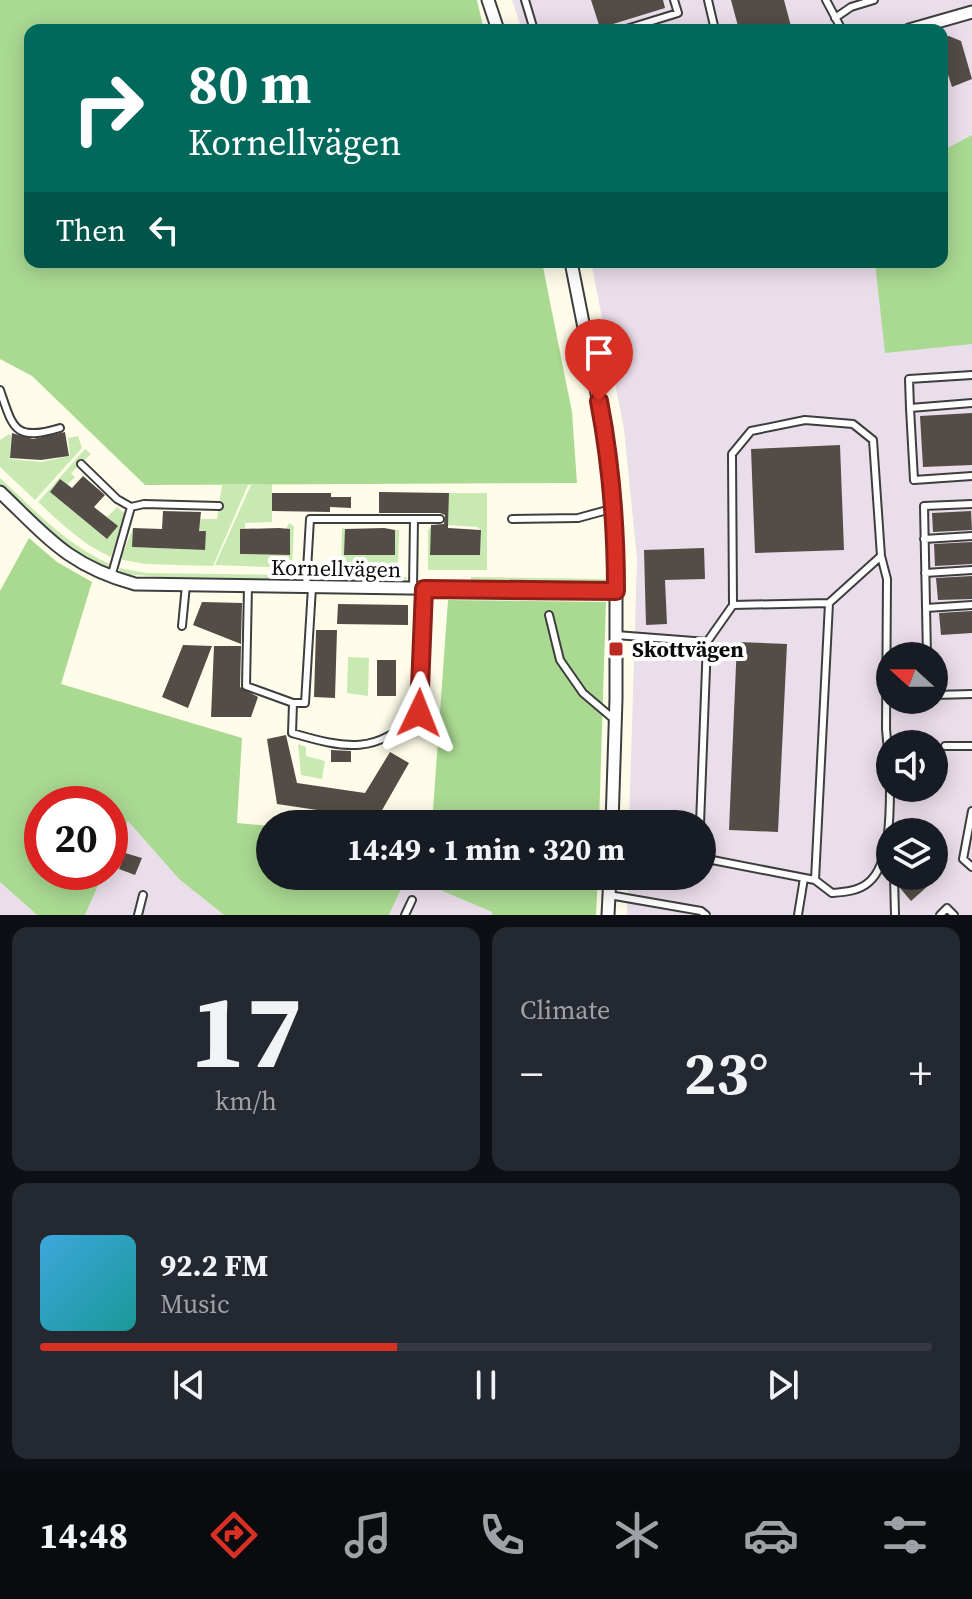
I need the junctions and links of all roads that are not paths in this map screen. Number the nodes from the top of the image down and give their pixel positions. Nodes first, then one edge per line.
1 (488, 0) edge
2 (525, 0) edge
3 (674, 0) edge
4 (708, 0) edge
5 (826, 0) edge
6 (874, 0) edge
7 (972, 12) edge
8 (835, 18) junction
9 (496, 24) edge
10 (532, 24) edge
11 (642, 24) edge
12 (714, 24) edge
13 (838, 24) edge
14 (930, 24) edge
15 (572, 268) edge
16 (972, 375) edge
17 (0, 390) edge
18 (972, 403) edge
19 (910, 408) junction
20 (60, 428) dead end
21 (81, 464) dead end
22 (972, 476) edge
23 (0, 492) edge
24 (972, 504) edge
25 (219, 506) dead end
26 (131, 507) junction
27 (612, 509) junction
28 (414, 519) junction
29 (440, 519) dead end
30 (512, 519) dead end
31 (972, 536) edge
32 (924, 539) junction
33 (881, 556) junction
34 (972, 570) edge
35 (925, 573) junction
36 (111, 577) junction
37 (186, 585) junction
38 (248, 586) junction
39 (309, 587) junction
40 (418, 589) junction
41 (616, 591) junction
42 (829, 603) junction
43 (733, 605) junction
44 (972, 605) edge
45 (926, 608) junction
46 (549, 615) dead end
47 (182, 626) dead end
48 (616, 635) junction
49 (707, 642) junction
50 (927, 642) edge
51 (972, 694) edge
52 (948, 695) edge
53 (293, 703) junction
54 (616, 721) junction
55 (886, 730) edge
56 (948, 746) edge
57 (972, 746) edge
58 (890, 802) edge
59 (613, 810) edge
60 (701, 810) edge
61 (972, 811) edge
62 (716, 861) edge
63 (972, 867) edge
64 (804, 878) junction
65 (815, 880) junction
66 (609, 890) edge
67 (893, 890) edge
68 (143, 895) dead end
69 (609, 895) junction
70 (412, 900) dead end
71 (138, 915) edge
72 (405, 915) edge
73 (608, 915) edge
74 (706, 915) edge
75 (798, 915) edge
76 (895, 915) edge
77 (940, 915) edge
78 (954, 915) edge

1 - 9 street
2 - 10 lane
3 - 11 lane
4 - 12 lane
5 - 8 lane
6 - 8 lane
7 - 14 street
8 - 13 lane
15 - 27 street
16 - 19 lane
17 - 20 lane
18 - 19 lane
19 - 22 lane
21 - 26 lane
23 - 36 street, Kornellvägen
24 - 32 lane
25 - 26 lane
26 - 36 lane
27 - 30 lane
27 - 41 street
28 - 29 lane
28 - 39 lane
28 - 40 lane
31 - 32 lane
32 - 35 lane
33 - 42 lane
33 - 43 lane
33 - 55 lane
34 - 35 lane
35 - 45 lane
36 - 37 street, Kornellvägen
37 - 38 street, Kornellvägen
37 - 47 lane
38 - 39 street, Kornellvägen
38 - 53 lane, Kornellvägen
39 - 40 street, Kornellvägen
39 - 53 lane
40 - 41 street, Kornellvägen
40 - 53 lane, Kornellvägen
41 - 48 street
42 - 43 lane
42 - 65 lane
43 - 49 lane
44 - 45 lane
45 - 50 lane
46 - 54 lane
48 - 49 lane
48 - 54 street
49 - 60 lane
51 - 52 lane
54 - 59 street
56 - 57 lane
58 - 65 lane
61 - 63 lane
62 - 64 lane
64 - 65 lane
64 - 75 lane
66 - 69 street
67 - 76 lane
68 - 71 lane
69 - 73 street
69 - 74 lane
70 - 72 lane
77 - 78 lane

